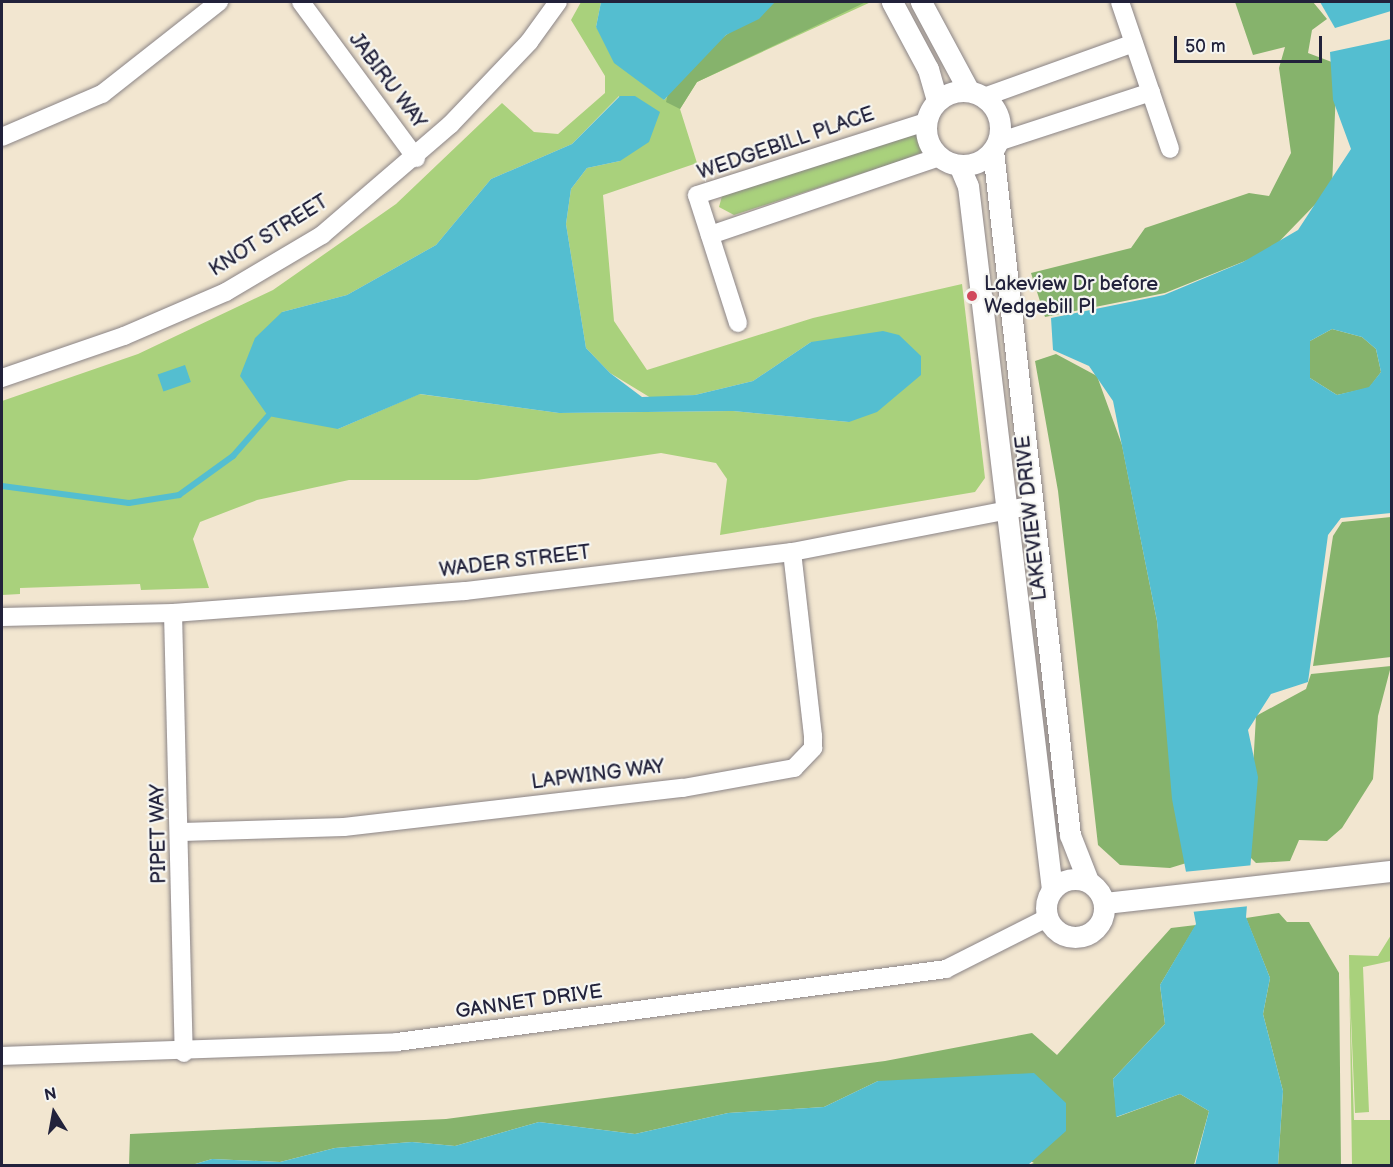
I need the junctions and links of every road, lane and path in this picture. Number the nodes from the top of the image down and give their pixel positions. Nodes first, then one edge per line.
1 (219, 2) edge
2 (301, 2) edge
3 (558, 2) edge
4 (892, 2) edge
5 (921, 2) edge
6 (1120, 2) edge
7 (1134, 43) junction
8 (1151, 92) junction
9 (976, 94) junction
10 (937, 101) junction
11 (926, 122) junction
12 (2, 137) edge
13 (995, 147) junction
14 (1170, 148) dead end
15 (939, 157) junction
16 (416, 158) junction
17 (959, 165) junction
18 (710, 235) junction
19 (738, 323) dead end
20 (2, 378) edge
21 (1019, 508) junction
22 (792, 552) junction
23 (173, 613) junction
24 (2, 617) edge
25 (182, 832) junction
26 (1392, 871) edge
27 (1088, 881) junction
28 (1052, 889) junction
29 (1105, 903) junction
30 (1047, 918) junction
31 (184, 1053) junction
32 (2, 1056) edge

1 - 12 street
2 - 16 street, JABIRU WAY
3 - 16 street, KNOT STREET
4 - 10 street
5 - 9 street
6 - 7 street
7 - 8 street
7 - 9 street
8 - 13 street
8 - 14 street
9 - 10 street
9 - 13 street
10 - 11 street
11 - 15 street
11 - 18 street, WEDGEBILL PLACE
13 - 17 street
13 - 21 street, LAKEVIEW DRIVE
15 - 17 street
15 - 18 street
16 - 20 street, KNOT STREET
17 - 21 street, LAKEVIEW DRIVE
18 - 19 street, WEDGEBILL PLACE
21 - 22 street, WADER STREET
21 - 27 street, LAKEVIEW DRIVE
21 - 28 street, LAKEVIEW DRIVE
22 - 23 street, WADER STREET
22 - 25 street, LAPWING WAY
23 - 24 street, WADER STREET
23 - 25 street, PIPET WAY
25 - 31 street, PIPET WAY
26 - 29 street
27 - 28 street
27 - 29 street
28 - 30 street
29 - 30 street
30 - 31 street, GANNET DRIVE
31 - 32 street, GANNET DRIVE

